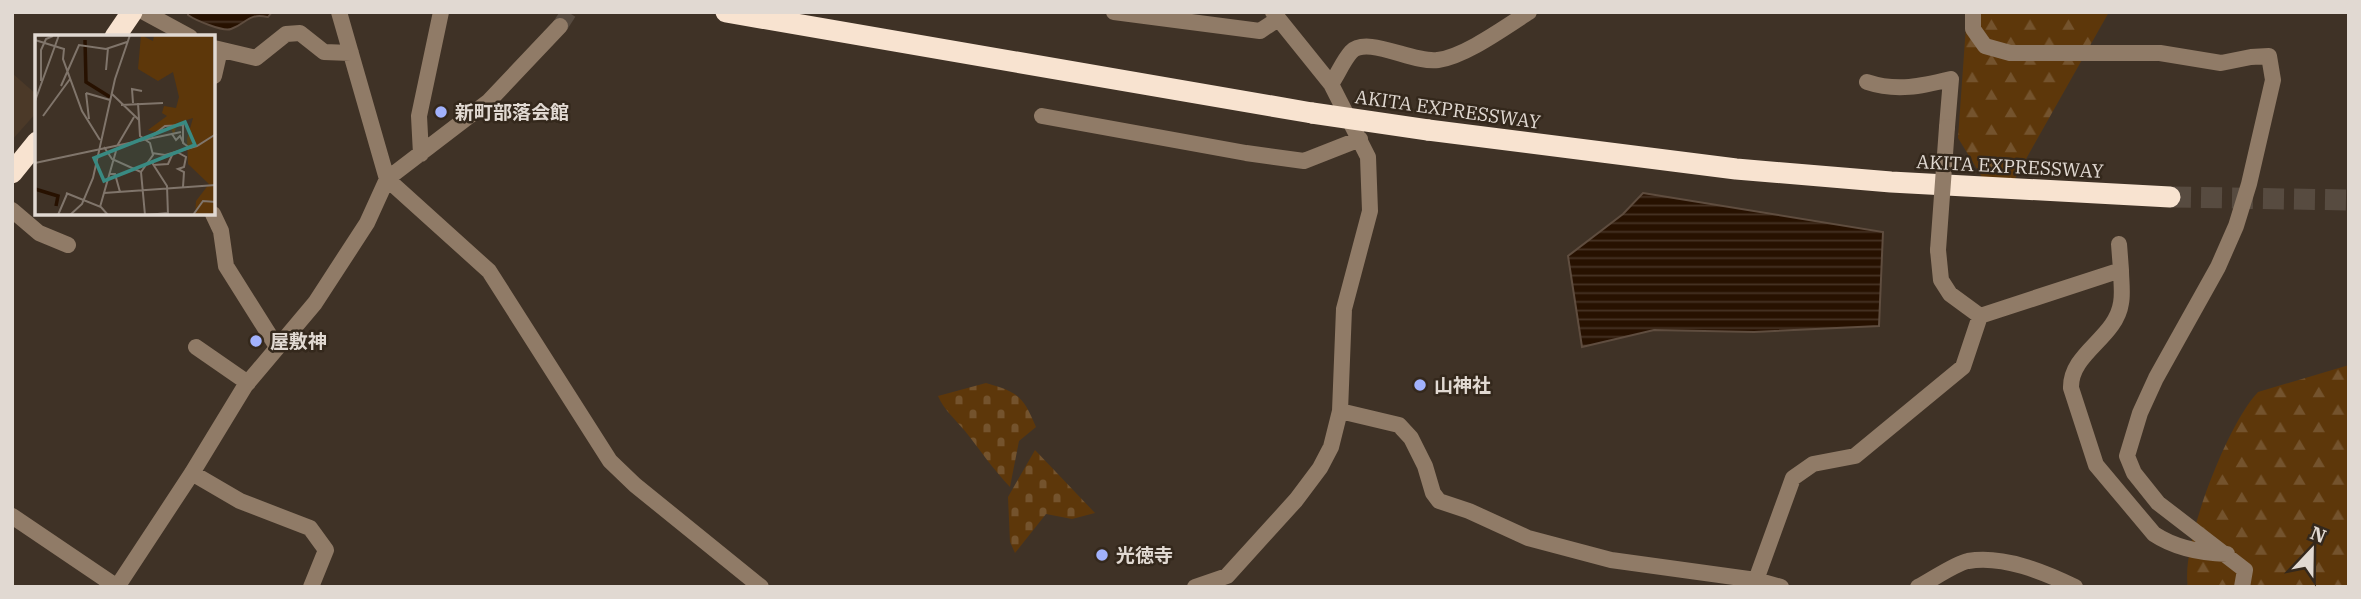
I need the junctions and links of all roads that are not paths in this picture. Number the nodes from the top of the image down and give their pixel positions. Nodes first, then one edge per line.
1 (132, 12) edge
2 (144, 12) edge
3 (339, 12) edge
4 (441, 12) edge
5 (726, 12) edge
6 (1114, 12) edge
7 (1529, 12) edge
8 (1973, 12) edge
9 (1276, 16) edge
10 (560, 26) tunnel mouth
11 (116, 35) edge
12 (186, 35) edge
13 (217, 49) edge
14 (351, 53) junction
15 (215, 67) edge
16 (1867, 82) dead end
17 (1331, 84) junction
18 (1042, 116) dead end
19 (1360, 139) junction
20 (35, 144) edge
21 (421, 153) junction
22 (12, 173) edge
23 (387, 179) junction
24 (2170, 197) tunnel mouth
25 (12, 210) edge
26 (214, 215) edge
27 (2119, 244) dead end
28 (68, 245) dead end
29 (2121, 270) junction
30 (1980, 316) junction
31 (196, 346) dead end
32 (277, 347) junction
33 (248, 383) junction
34 (1340, 411) junction
35 (192, 473) junction
36 (12, 516) edge
37 (2227, 554) junction
38 (1756, 580) junction
39 (1228, 581) edge
40 (311, 587) edge
41 (761, 587) edge
42 (1195, 587) edge
43 (1781, 587) edge
44 (1918, 587) edge
45 (2075, 587) edge
46 (2242, 587) edge

1 - 11 highway
2 - 12 street
3 - 14 street
4 - 21 street
5 - 24 highway, AKITA EXPRESSWAY, bridge
6 - 9 street
7 - 17 street
8 - 37 street
9 - 17 street
10 - 21 street
13 - 14 street
13 - 15 street
14 - 23 street
16 - 30 street, bridge
17 - 19 street
18 - 19 street
19 - 34 street
20 - 22 highway
21 - 23 street
23 - 32 street
23 - 41 street
25 - 28 street
26 - 32 street
27 - 29 street
29 - 30 street
29 - 37 street
30 - 38 street
31 - 33 street
32 - 33 street
33 - 35 street
34 - 38 street
34 - 39 street
35 - 36 street
35 - 40 street
37 - 46 street
38 - 43 street
39 - 42 street
44 - 45 street

